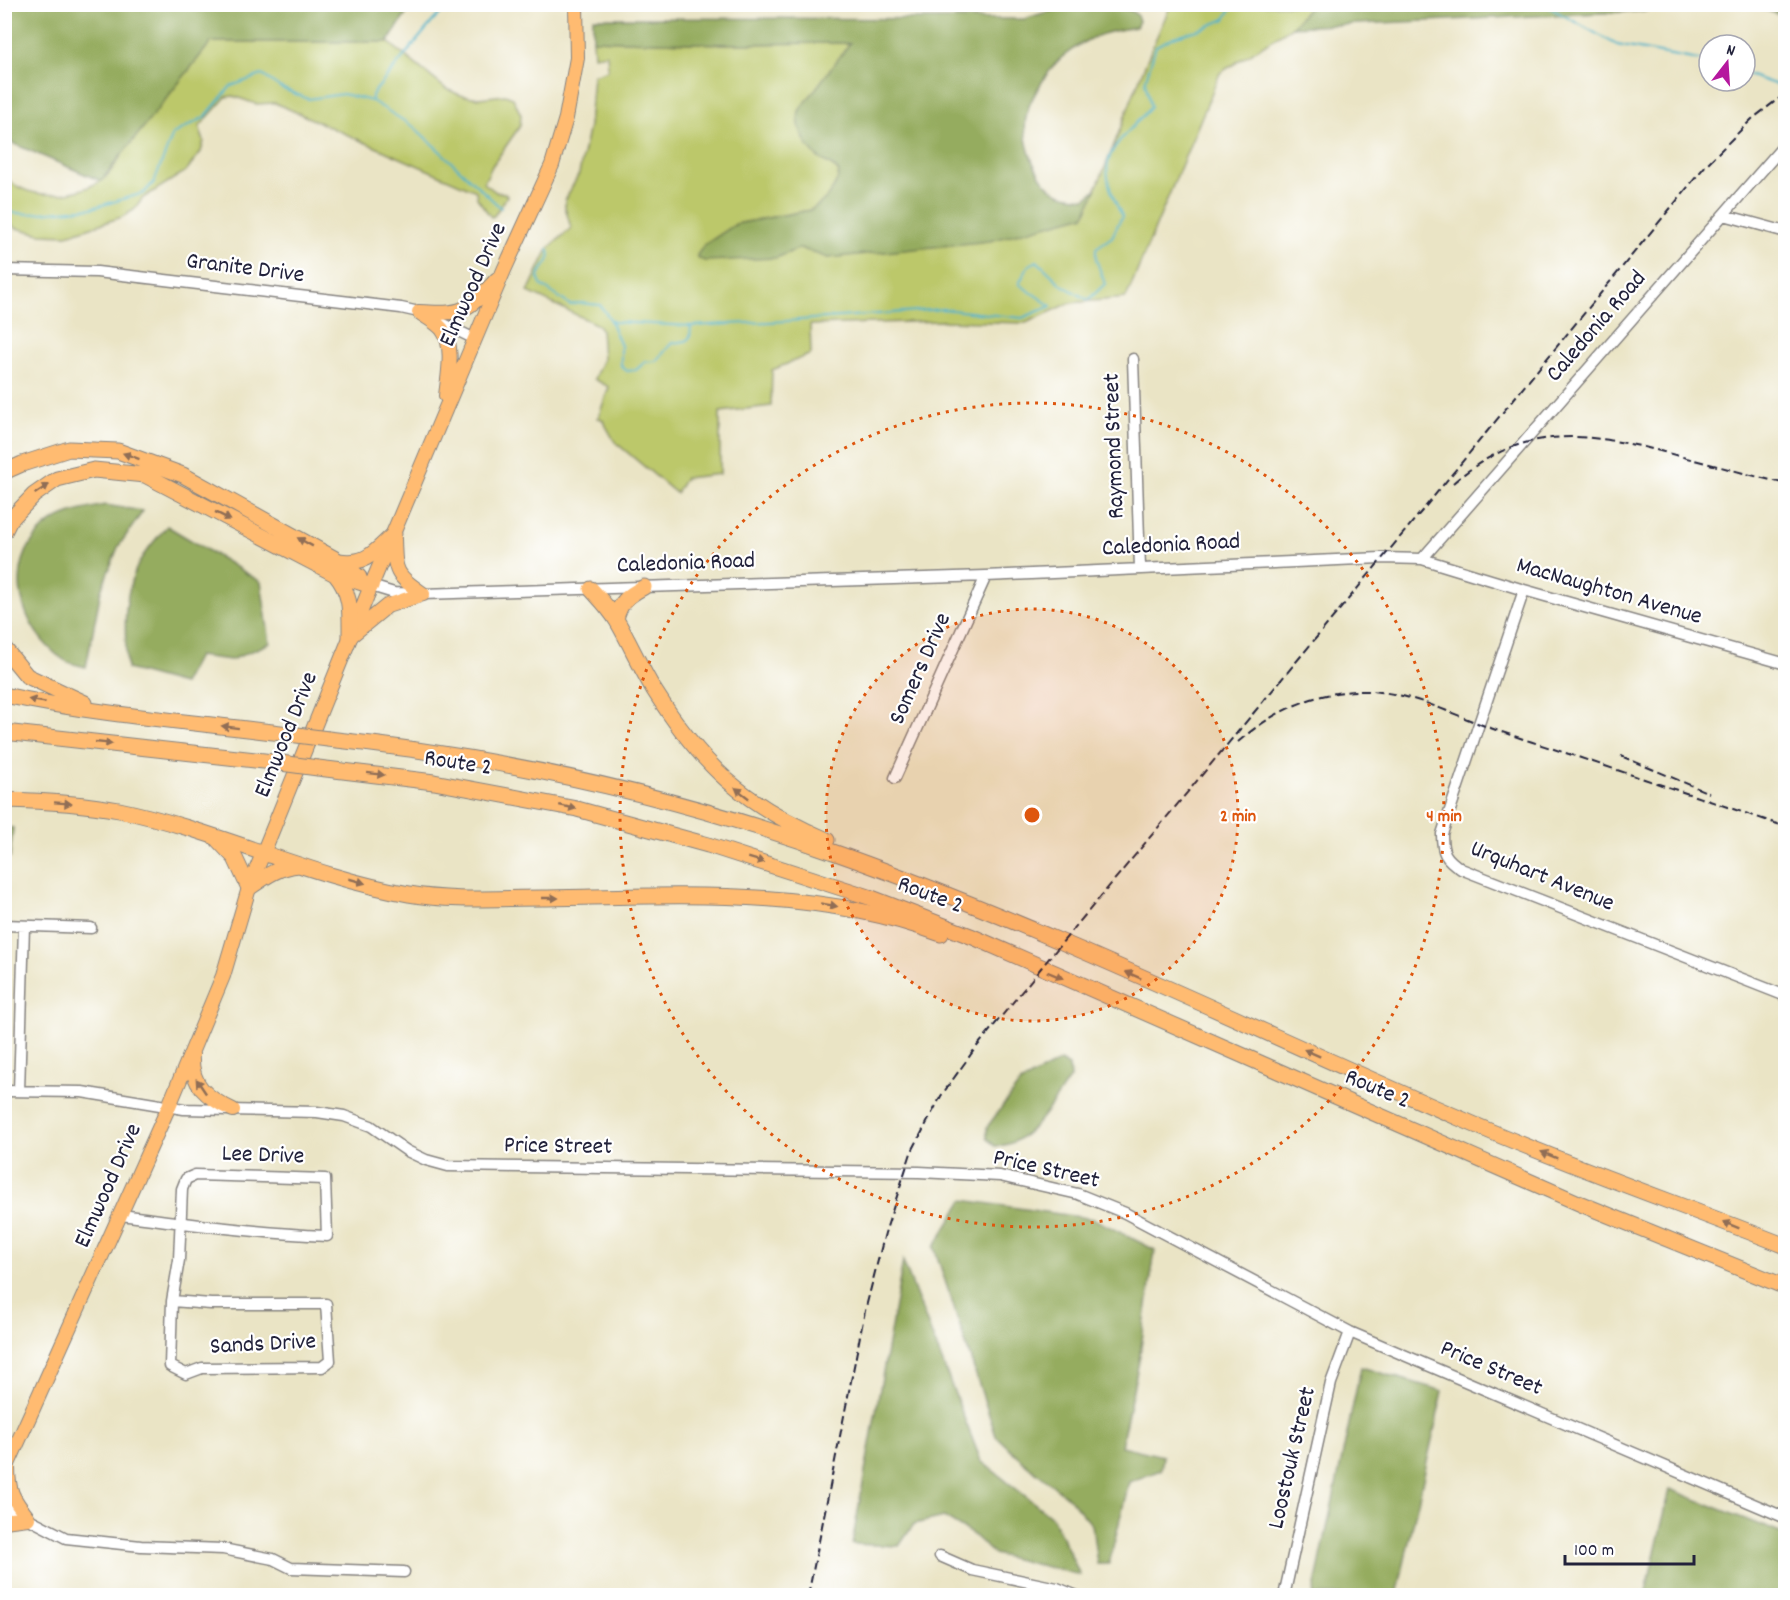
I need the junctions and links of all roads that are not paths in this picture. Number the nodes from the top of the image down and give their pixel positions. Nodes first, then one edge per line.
1 (576, 4) edge
2 (1785, 143) edge
3 (1724, 215) junction
4 (1785, 232) edge
5 (4, 270) edge
6 (504, 270) junction
7 (419, 312) junction
8 (475, 339) junction
9 (1133, 359) dead end
10 (446, 408) junction
11 (4, 472) edge
12 (4, 532) edge
13 (394, 534) junction
14 (1422, 558) junction
15 (337, 568) junction
16 (1140, 568) junction
17 (986, 576) junction
18 (371, 586) junction
19 (644, 587) junction
20 (591, 589) junction
21 (1524, 591) junction
22 (423, 594) junction
23 (616, 619) junction
24 (350, 637) junction
25 (4, 648) edge
26 (1785, 664) edge
27 (4, 695) edge
28 (113, 712) junction
29 (4, 732) edge
30 (895, 778) dead end
31 (4, 800) edge
32 (216, 838) junction
33 (263, 853) junction
34 (301, 864) junction
35 (904, 879) junction
36 (249, 888) junction
37 (4, 925) edge
38 (24, 926) junction
39 (91, 928) dead end
40 (1021, 959) junction
41 (1785, 996) edge
42 (193, 1047) junction
43 (4, 1091) edge
44 (19, 1092) junction
45 (169, 1106) junction
46 (233, 1110) junction
47 (121, 1215) junction
48 (180, 1223) junction
49 (1785, 1246) edge
50 (1785, 1287) edge
51 (172, 1301) junction
52 (1350, 1332) junction
53 (6, 1469) edge
54 (4, 1506) edge
55 (28, 1518) junction
56 (1785, 1518) edge
57 (4, 1521) edge
58 (940, 1556) dead end
59 (404, 1572) dead end
60 (1077, 1596) edge
61 (1284, 1596) edge

1 - 6 main road, Elmwood Drive
2 - 3 street, Caledonia Road
3 - 4 street
3 - 14 street, Caledonia Road
5 - 7 street, Granite Drive
6 - 7 main road
6 - 8 main road, Elmwood Drive
7 - 8 street, Granite Drive
7 - 10 main road
8 - 10 main road, Elmwood Drive
9 - 16 street, Raymond Street
10 - 13 main road, Elmwood Drive
15 -> 11 highway
12 -> 15 highway
13 - 15 highway
13 - 18 main road, Elmwood Drive
13 - 22 main road
14 - 16 street, Caledonia Road
14 - 21 street, MacNaughton Avenue
15 - 18 highway
15 - 24 highway
16 - 17 street, Caledonia Road
17 - 19 street, Caledonia Road
17 - 30 street, Somers Drive
18 - 22 street, Caledonia Road
18 - 24 main road, Elmwood Drive
19 - 20 street, Caledonia Road
19 - 23 highway
20 - 22 street, Caledonia Road
20 - 23 highway
21 - 26 street, MacNaughton Avenue
21 - 41 street, Urquhart Avenue
22 - 24 main road
35 -> 23 highway
24 - 33 main road, Elmwood Drive
25 - 28 highway
28 -> 27 highway, Route 2
35 -> 28 highway, Route 2, bridge
29 -> 40 highway, Route 2, bridge
31 -> 32 highway
32 - 33 highway
32 - 36 highway
33 - 34 highway
33 - 36 main road, Elmwood Drive
34 - 36 highway
34 -> 40 highway
49 -> 35 highway, Route 2
36 - 42 main road, Elmwood Drive
37 - 38 street
38 - 39 street
38 - 44 street
40 -> 50 highway, Route 2
42 - 45 main road, Elmwood Drive
46 -> 42 main road
43 - 44 street, Price Street
44 - 45 street, Price Street
45 - 46 street, Price Street
45 - 47 main road, Elmwood Drive
46 - 52 street, Price Street
47 - 48 street
47 - 53 main road, Elmwood Drive
48 - 48 street, Lee Drive
48 - 51 street
51 - 51 street, Sands Drive
52 - 56 street, Price Street
52 - 61 street, Loostouk Street
53 - 55 main road
54 - 55 street
55 - 57 main road
55 - 59 street
58 - 60 street

